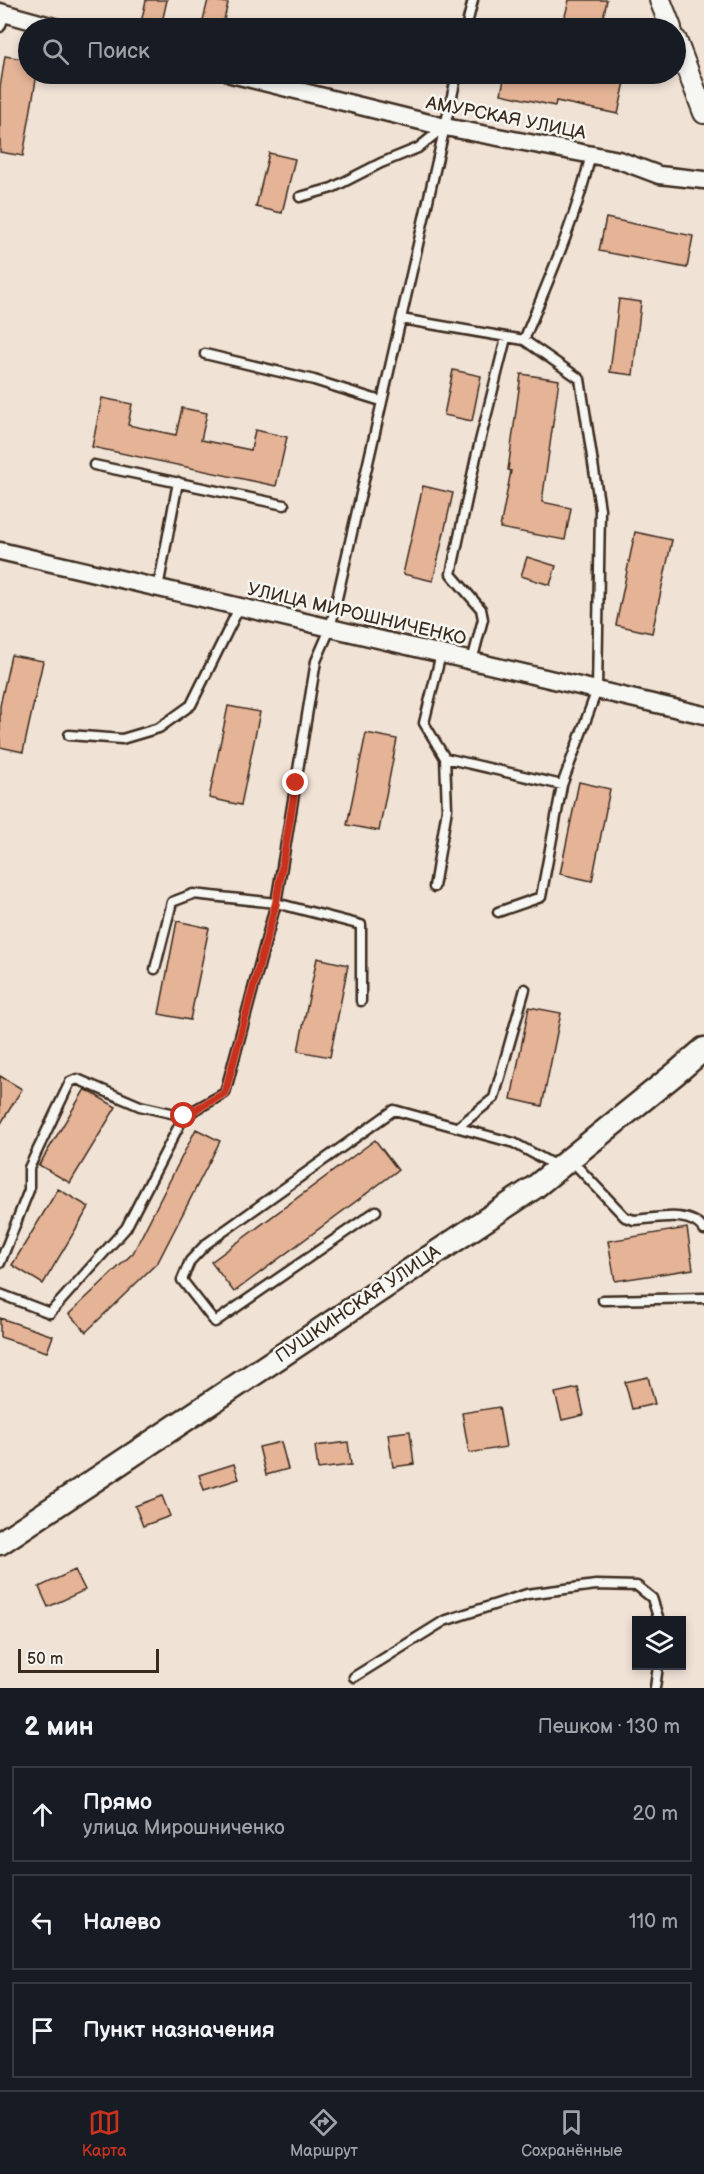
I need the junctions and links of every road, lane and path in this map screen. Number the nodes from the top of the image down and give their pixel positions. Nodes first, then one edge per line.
1 (473, 0) edge
2 (660, 0) edge
3 (2, 17) edge
4 (468, 18) edge
5 (667, 18) edge
6 (18, 20) edge
7 (686, 67) edge
8 (271, 84) edge
9 (455, 84) edge
10 (704, 112) edge
11 (445, 127) junction
12 (591, 154) junction
13 (704, 180) edge
14 (300, 196) dead end
15 (401, 319) junction
16 (506, 338) junction
17 (524, 340) junction
18 (205, 354) dead end
19 (381, 401) junction
20 (94, 465) dead end
21 (178, 482) junction
22 (284, 505) dead end
23 (0, 551) edge
24 (158, 588) junction
25 (240, 606) junction
26 (330, 629) junction
27 (441, 654) junction
28 (472, 661) junction
29 (597, 690) junction
30 (704, 715) edge
31 (69, 735) dead end
32 (445, 758) junction
33 (562, 785) junction
34 (434, 887) dead end
35 (276, 903) junction
36 (498, 912) dead end
37 (155, 969) dead end
38 (525, 989) dead end
39 (361, 1001) dead end
40 (704, 1049) edge
41 (184, 1116) junction
42 (458, 1127) junction
43 (564, 1163) junction
44 (376, 1211) dead end
45 (704, 1230) edge
46 (0, 1263) edge
47 (0, 1294) edge
48 (704, 1298) edge
49 (603, 1300) dead end
50 (0, 1543) edge
51 (658, 1616) edge
52 (657, 1670) edge
53 (354, 1677) dead end
54 (655, 1688) edge

1 - 4 lane
2 - 5 street
3 - 6 street
7 - 10 street
8 - 11 street, АМУРСКАЯ УЛИЦА
9 - 11 lane
11 - 12 street, АМУРСКАЯ УЛИЦА
11 - 14 lane
11 - 15 lane
12 - 13 street, АМУРСКАЯ УЛИЦА
12 - 17 lane
15 - 16 lane
15 - 19 lane
16 - 17 lane
16 - 28 lane
17 - 29 lane
18 - 19 lane
19 - 26 lane
20 - 21 lane
21 - 22 lane
21 - 24 lane
23 - 24 street, УЛИЦА МИРОШНИЧЕНКО
24 - 25 street, УЛИЦА МИРОШНИЧЕНКО
25 - 26 street, УЛИЦА МИРОШНИЧЕНКО
25 - 31 lane
26 - 27 street, УЛИЦА МИРОШНИЧЕНКО
26 - 35 lane
27 - 28 street, УЛИЦА МИРОШНИЧЕНКО
27 - 32 lane
28 - 29 street, УЛИЦА МИРОШНИЧЕНКО
29 - 30 street, УЛИЦА МИРОШНИЧЕНКО
29 - 33 lane
32 - 33 lane
32 - 34 lane
33 - 36 lane
35 - 37 lane
35 - 39 lane
35 - 41 lane
38 - 42 lane
40 - 43 main road, ПУШКИНСКАЯ УЛИЦА
41 - 46 lane
41 - 47 lane
42 - 43 lane
42 - 44 lane
43 - 45 lane
43 - 50 main road, ПУШКИНСКАЯ УЛИЦА
48 - 49 lane
51 - 53 lane
52 - 54 lane

